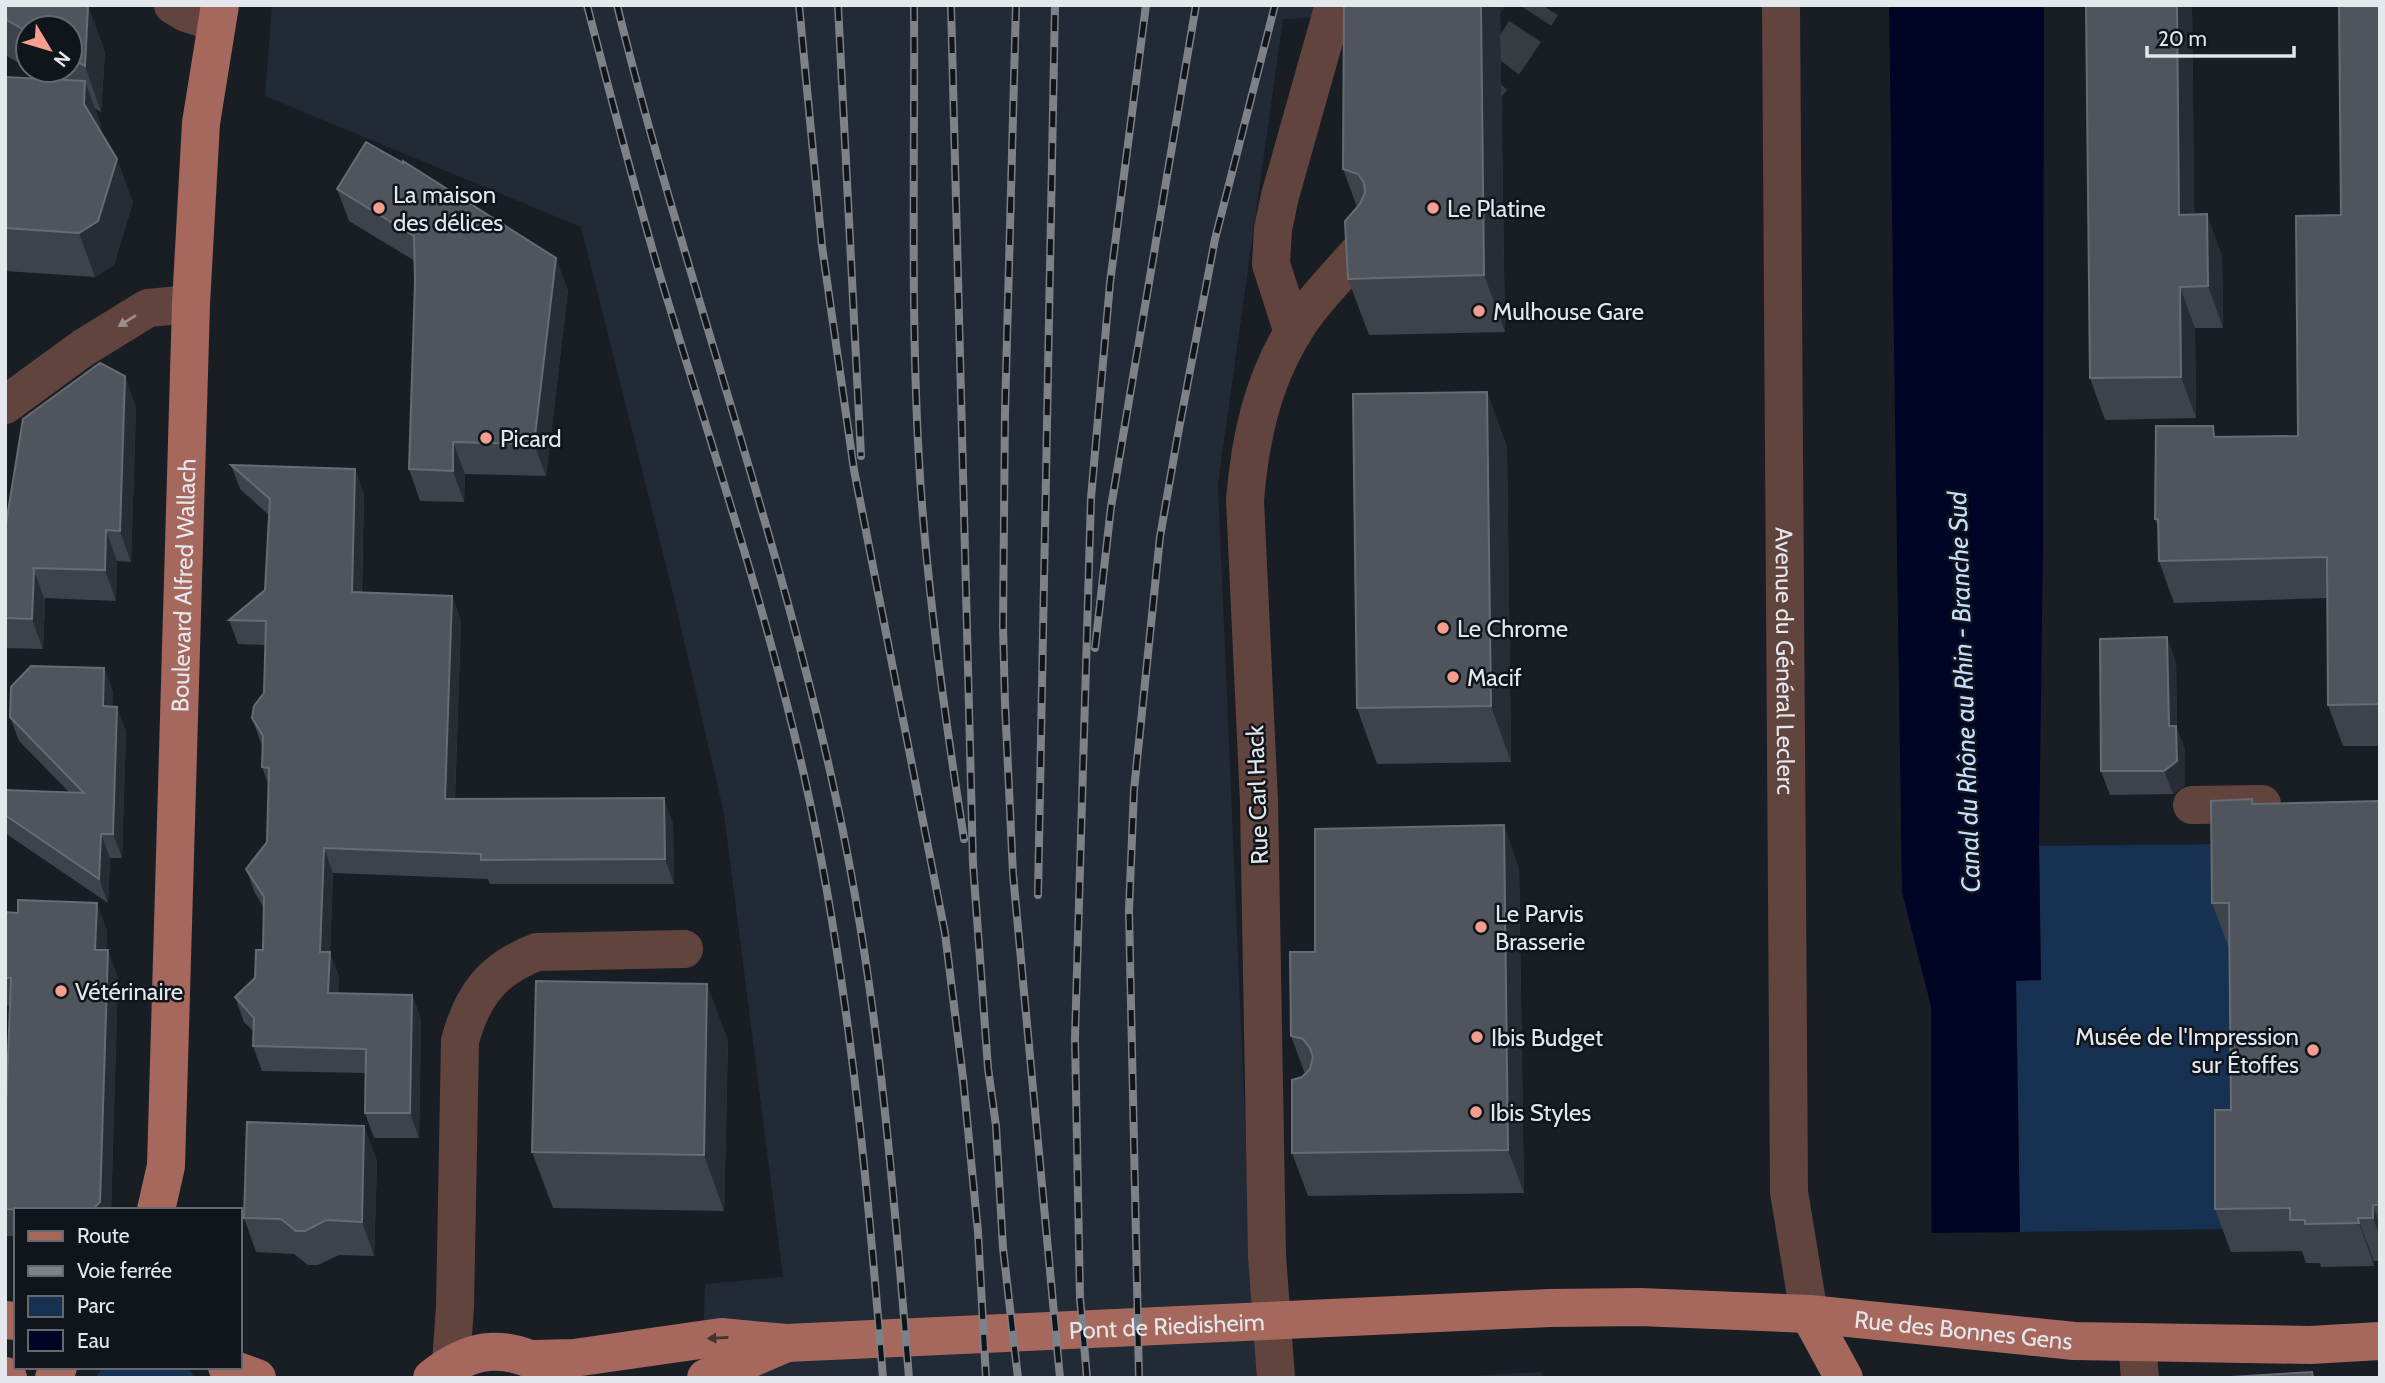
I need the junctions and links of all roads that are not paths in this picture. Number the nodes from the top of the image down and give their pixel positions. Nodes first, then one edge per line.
1 (173, 5) edge
2 (1334, 5) edge
3 (1780, 5) edge
4 (219, 14) edge
5 (1364, 246) edge
6 (191, 304) junction
7 (1293, 333) junction
8 (5, 405) edge
9 (2300, 803) edge
10 (2193, 805) dead end
11 (684, 949) dead end
12 (166, 1166) junction
13 (156, 1208) edge
14 (176, 1208) edge
15 (1549, 1308) joint
16 (1809, 1314) junction
17 (2380, 1342) edge
18 (786, 1343) junction
19 (2139, 1360) edge
20 (547, 1368) edge
21 (232, 1369) edge
22 (441, 1370) edge
23 (257, 1378) edge
24 (706, 1378) edge
25 (1276, 1378) edge
26 (1844, 1378) edge

1 - 4 street
2 - 7 street
3 - 16 street, Avenue du Général Leclerc
4 - 6 main road, Boulevard Alfred Wallach
5 - 7 street, Rue Carl Hack
6 -> 8 street
6 - 12 main road, Boulevard Alfred Wallach
7 - 25 street, Rue Carl Hack
9 - 10 street
11 - 22 street
12 - 13 main road, Boulevard Alfred Wallach
12 - 14 main road, Boulevard Alfred Wallach
15 - 16 main road, Rue des Bonnes Gens
15 - 18 main road, Pont de Riedisheim
16 - 19 main road, Rue des Bonnes Gens
16 - 26 main road
17 - 19 main road, Rue des Bonnes Gens
18 -> 20 main road
18 - 24 main road
20 - 22 main road
21 - 23 main road

